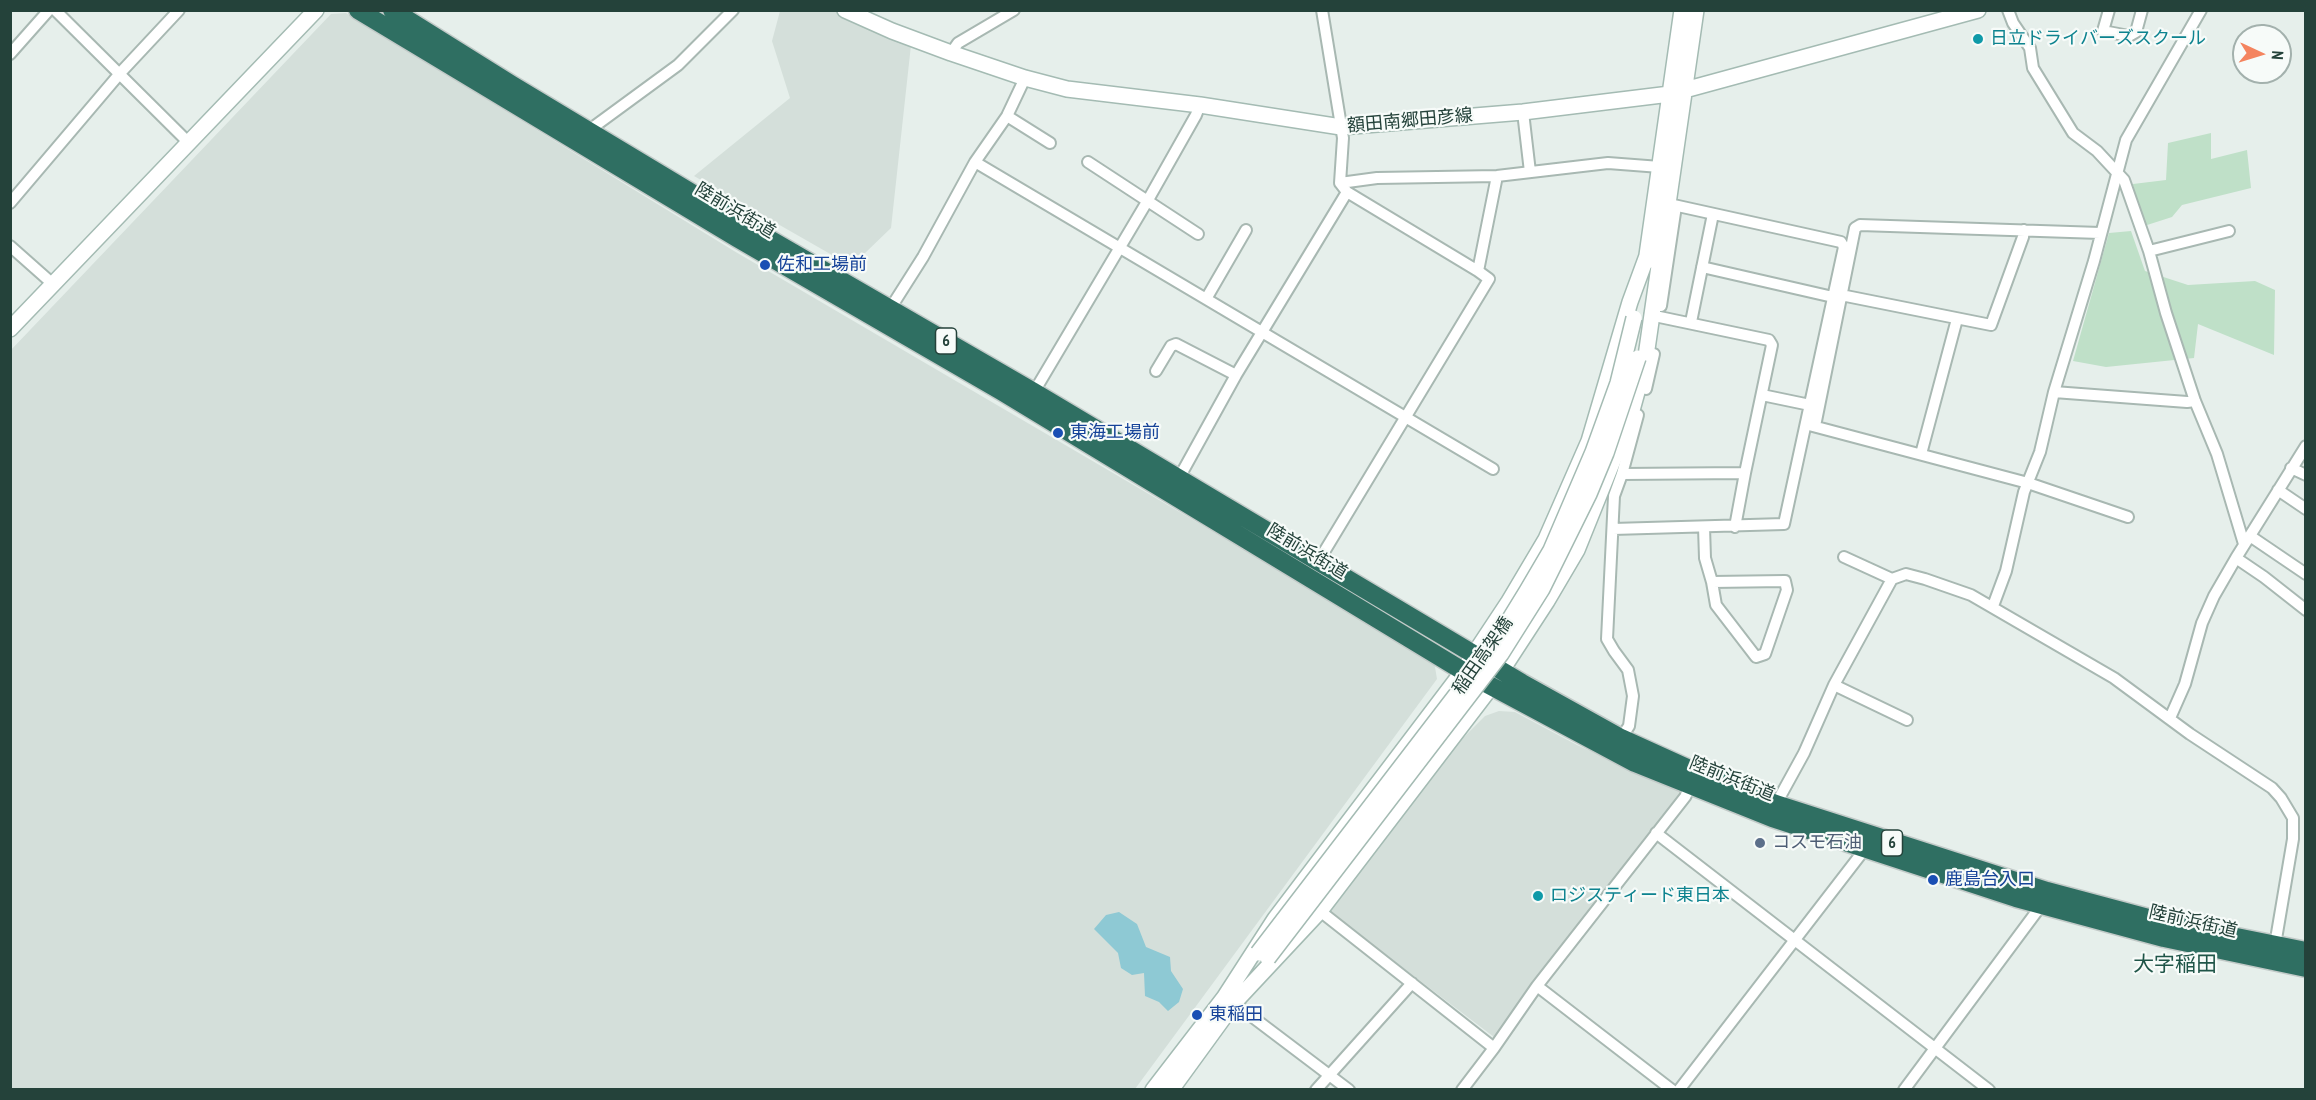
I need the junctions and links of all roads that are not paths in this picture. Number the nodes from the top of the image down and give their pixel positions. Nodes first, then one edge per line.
1 (49, 10) edge
2 (55, 10) edge
3 (179, 10) edge
4 (316, 10) edge
5 (358, 10) edge
6 (392, 10) edge
7 (733, 10) edge
8 (845, 10) edge
9 (1014, 10) edge
10 (1322, 10) edge
11 (1682, 10) edge
12 (1696, 10) edge
13 (2008, 10) edge
14 (2109, 10) edge
15 (2142, 10) edge
16 (2201, 10) edge
17 (1970, 12) edge
18 (951, 53) junction
19 (10, 54) edge
20 (118, 75) junction
21 (1025, 78) junction
22 (1686, 89) junction
23 (1670, 94) junction
24 (1200, 105) junction
25 (1522, 112) junction
26 (1006, 116) junction
27 (1341, 128) junction
28 (588, 131) junction
29 (189, 143) junction
30 (1050, 143) dead end
31 (975, 162) junction
32 (1088, 162) dead end
33 (1660, 167) junction
34 (2117, 171) junction
35 (1530, 172) junction
36 (1497, 176) junction
37 (1343, 187) junction
38 (1148, 200) junction
39 (10, 203) edge
40 (1673, 205) junction
41 (1713, 214) junction
42 (2024, 230) junction
43 (1246, 231) dead end
44 (2229, 231) dead end
45 (2100, 233) junction
46 (1198, 234) dead end
47 (10, 246) edge
48 (1119, 248) junction
49 (2149, 251) junction
50 (1648, 253) junction
51 (1702, 267) junction
52 (1478, 271) junction
53 (54, 285) junction
54 (1837, 296) junction
55 (1206, 299) junction
56 (890, 309) junction
57 (1655, 315) junction
58 (1957, 319) junction
59 (1691, 322) junction
60 (10, 329) edge
61 (1262, 333) junction
62 (1156, 371) dead end
63 (1236, 375) junction
64 (1034, 392) junction
65 (2054, 392) junction
66 (1762, 394) junction
67 (2195, 401) junction
68 (1810, 405) junction
69 (1406, 417) junction
70 (1811, 425) junction
71 (2306, 446) edge
72 (1921, 454) junction
73 (2291, 468) junction
74 (1493, 469) dead end
75 (1745, 473) junction
76 (1622, 474) junction
77 (2306, 475) edge
78 (1179, 478) junction
79 (2028, 483) junction
80 (2278, 490) junction
81 (2306, 509) edge
82 (2128, 517) dead end
83 (1704, 527) junction
84 (1735, 527) junction
85 (1613, 529) junction
86 (2247, 540) junction
87 (1844, 557) dead end
88 (2235, 558) junction
89 (1318, 562) junction
90 (2306, 574) edge
91 (1892, 579) junction
92 (1712, 582) junction
93 (1993, 606) junction
94 (2306, 610) edge
95 (1474, 655) junction
96 (1463, 671) junction
97 (1501, 671) junction
98 (1834, 685) junction
99 (1491, 687) junction
100 (2170, 718) junction
101 (1907, 720) dead end
102 (1621, 738) junction
103 (1694, 779) junction
104 (1776, 804) junction
105 (1656, 833) junction
106 (1869, 843) junction
107 (2045, 898) junction
108 (1320, 911) junction
109 (1796, 941) junction
110 (2276, 945) junction
111 (2306, 951) edge
112 (1263, 955) junction
113 (2306, 968) edge
114 (1412, 983) junction
115 (1537, 986) junction
116 (1229, 1000) junction
117 (1494, 1048) junction
118 (1936, 1049) junction
119 (1329, 1074) junction
120 (1153, 1089) edge
121 (1171, 1089) edge
122 (1316, 1089) edge
123 (1349, 1089) edge
124 (1462, 1089) edge
125 (1672, 1089) edge
126 (1679, 1089) edge
127 (1904, 1089) edge
128 (1989, 1089) edge

1 - 19 street
2 - 20 street
3 - 20 street
4 - 29 street
5 - 96 highway, 陸前浜街道 / 6
6 - 28 highway, 陸前浜街道 / 6
7 - 28 street
8 - 18 street, 額田南郷田彦線
9 - 18 street
10 - 27 street
11 - 23 street
12 - 22 street
13 - 34 street
14 - 15 street
16 - 34 street
17 - 22 street, 額田南郷田彦線
18 - 21 street, 額田南郷田彦線
20 - 29 street
20 - 39 street
21 - 24 street, 額田南郷田彦線
21 - 26 street
22 - 23 street, 額田南郷田彦線
22 - 40 street
23 - 25 street, 額田南郷田彦線
23 - 33 street
24 - 27 street, 額田南郷田彦線
24 - 38 street
25 - 27 street, 額田南郷田彦線
25 - 35 street
26 - 30 street
26 - 31 street
27 - 37 street
28 - 56 highway, 陸前浜街道 / 6
29 - 53 street
31 - 48 street
31 - 56 street
32 - 38 street
33 - 35 street
33 - 50 street
34 - 45 street
34 - 49 street
35 - 36 street
36 - 37 street
36 - 52 street
37 - 52 street
37 - 61 street
38 - 46 street
38 - 48 street
40 - 41 street
40 - 57 street
41 - 51 street
41 - 54 street
42 - 45 street
42 - 54 street
42 - 58 street
43 - 55 street
44 - 49 street
45 - 65 street
47 - 53 street
48 - 55 street
48 - 64 street
49 - 67 street
50 - 95 street
50 - 112 street, 稲田高架橋, bridge
51 - 54 street
51 - 59 street
52 - 69 street
53 - 60 street
54 - 58 street
54 - 68 street
54 - 70 street
55 - 61 street
56 - 64 highway, 陸前浜街道 / 6
57 - 59 street
57 - 76 street
57 - 97 street
57 - 112 street, 稲田高架橋, bridge
58 - 72 street
59 - 66 street
61 - 63 street
61 - 69 street
62 - 63 street
63 - 78 street
64 - 78 highway, 陸前浜街道 / 6
65 - 67 street
65 - 79 street
66 - 68 street
66 - 75 street
67 - 86 street
68 - 70 street
69 - 74 street
69 - 89 street
70 - 72 street
70 - 84 street
71 - 73 street
72 - 79 street
73 - 77 street
73 - 80 street
75 - 76 street
75 - 84 street
76 - 85 street
78 - 89 highway, 陸前浜街道 / 6
79 - 82 street
79 - 93 street
80 - 81 street
80 - 86 street
83 - 84 street
83 - 85 street
83 - 92 street
85 - 102 street
86 - 88 street
86 - 90 street
87 - 91 street
88 - 94 street
88 - 100 street
89 - 95 highway, 陸前浜街道 / 6
91 - 93 street
91 - 98 street
92 - 92 street
93 - 100 street
95 - 96 street
95 - 97 highway, 陸前浜街道 / 6
96 - 99 highway, 陸前浜街道 / 6
96 - 116 street
97 - 99 street
97 - 102 highway, 陸前浜街道 / 6
98 - 101 street
98 - 104 street
99 - 103 highway, 陸前浜街道 / 6
99 - 108 street
100 - 110 street
102 - 103 highway, 陸前浜街道 / 6
103 - 104 highway, 陸前浜街道 / 6
103 - 105 street
103 - 106 highway, 陸前浜街道 / 6
104 - 106 highway, 陸前浜街道 / 6
105 - 109 street
105 - 115 street
106 - 107 highway, 陸前浜街道 / 6
106 - 109 street
107 - 110 highway, 陸前浜街道 / 6
107 - 113 highway, 陸前浜街道 / 6
107 - 118 street
108 - 114 street
108 - 116 street
109 - 118 street
109 - 126 street
110 - 111 highway, 陸前浜街道 / 6
112 - 116 street
114 - 117 street
114 - 119 street
115 - 117 street
115 - 125 street
116 - 119 street
116 - 120 street
116 - 121 street
117 - 124 street
118 - 127 street
118 - 128 street
119 - 122 street
119 - 123 street

